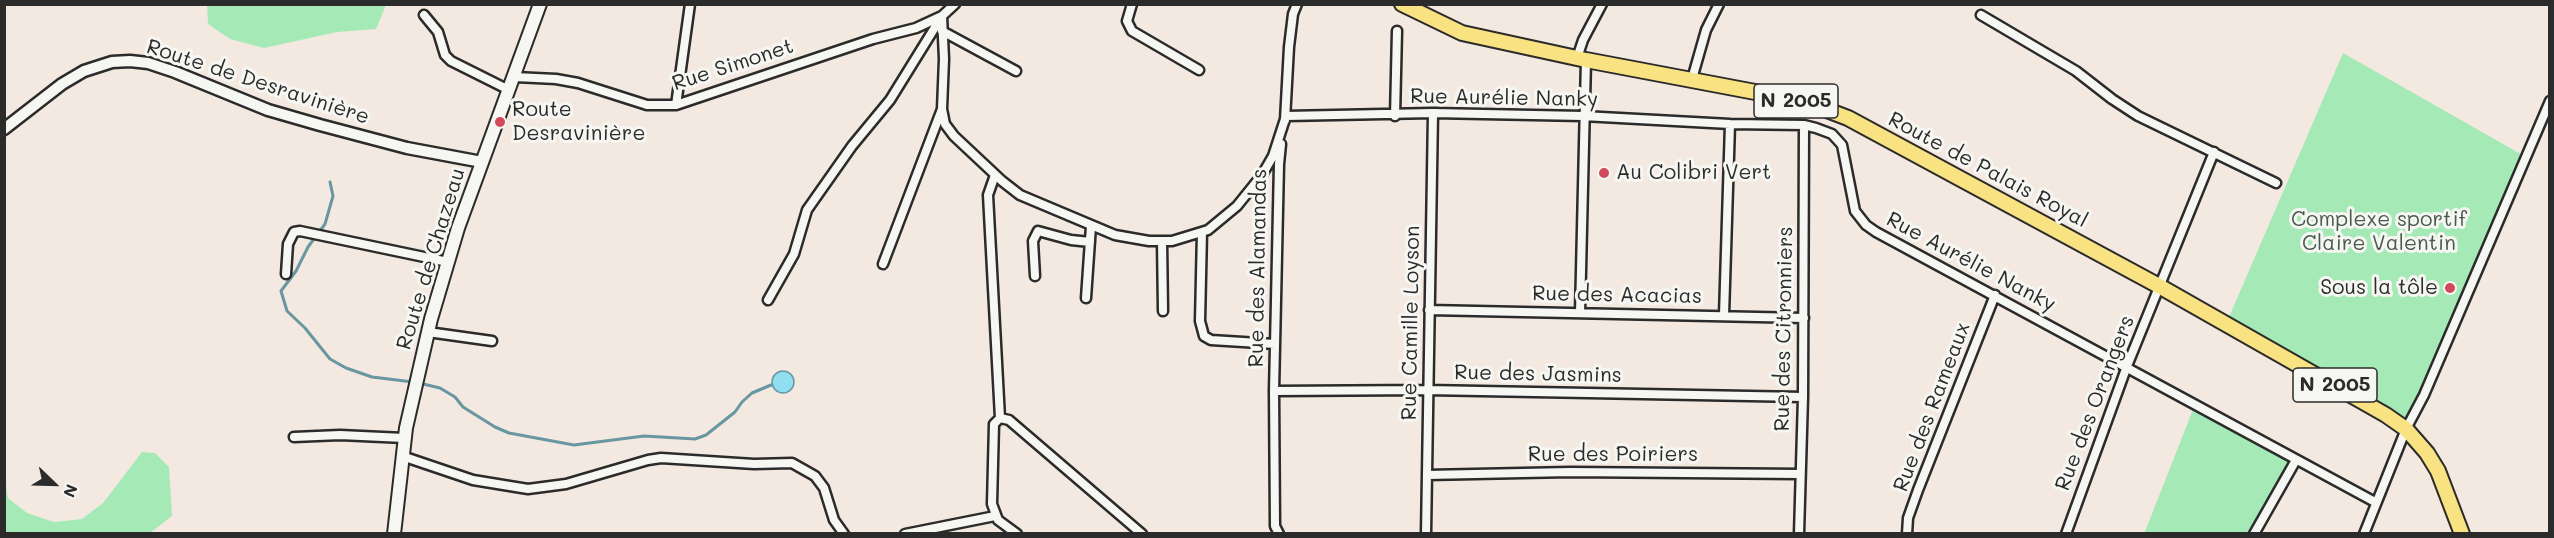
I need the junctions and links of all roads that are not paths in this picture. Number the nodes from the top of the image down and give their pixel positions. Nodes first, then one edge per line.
1 (540, 4) edge
2 (690, 4) edge
3 (955, 4) edge
4 (1132, 4) edge
5 (1298, 4) edge
6 (1402, 4) edge
7 (1602, 4) edge
8 (1719, 4) edge
9 (424, 15) dead end
10 (1981, 15) dead end
11 (942, 16) junction
12 (942, 31) junction
13 (1397, 31) dead end
14 (1581, 59) junction
15 (1199, 70) dead end
16 (1016, 71) dead end
17 (515, 76) junction
18 (1692, 79) junction
19 (509, 90) junction
20 (2550, 101) edge
21 (676, 105) junction
22 (942, 109) junction
23 (1433, 113) junction
24 (1286, 116) junction
25 (1395, 116) junction
26 (1583, 116) junction
27 (1730, 124) junction
28 (1804, 125) junction
29 (4, 129) edge
30 (2214, 153) junction
31 (482, 162) junction
32 (995, 175) junction
33 (2276, 183) dead end
34 (1091, 226) junction
35 (1202, 232) junction
36 (1162, 241) junction
37 (1090, 242) junction
38 (448, 262) junction
39 (883, 264) dead end
40 (286, 274) dead end
41 (1035, 276) dead end
42 (2159, 286) junction
43 (1995, 295) junction
44 (1086, 298) dead end
45 (768, 300) dead end
46 (1429, 310) junction
47 (1163, 311) dead end
48 (1580, 313) junction
49 (1724, 315) junction
50 (1804, 318) junction
51 (428, 332) junction
52 (492, 341) dead end
53 (1275, 344) junction
54 (2127, 366) junction
55 (1427, 390) junction
56 (1274, 391) junction
57 (1803, 397) junction
58 (1004, 419) junction
59 (2406, 429) junction
60 (294, 437) dead end
61 (404, 438) junction
62 (402, 456) junction
63 (2296, 460) junction
64 (1800, 474) junction
65 (1427, 475) junction
66 (2375, 502) junction
67 (995, 516) junction
68 (394, 534) edge
69 (843, 534) edge
70 (905, 534) edge
71 (1017, 534) edge
72 (1142, 534) edge
73 (1279, 534) edge
74 (1426, 534) edge
75 (1799, 534) edge
76 (1907, 534) edge
77 (2066, 534) edge
78 (2254, 534) edge
79 (2364, 534) edge
80 (2462, 534) edge

1 - 17 main road, Route de Chazeau
2 - 21 street
3 - 11 street, Rue Simonet
4 - 15 street
5 - 24 street, Rue des Alamandas
6 - 14 main road, Route de Palais Royal / N 2005
7 - 14 street
8 - 18 street
9 - 19 street
10 - 30 street
11 - 12 street
11 - 21 street, Rue Simonet
11 - 45 street
12 - 16 street
12 - 22 street
13 - 25 street
14 - 18 main road, Route de Palais Royal / N 2005
14 - 26 street
17 - 19 main road, Route de Chazeau
17 - 21 street, Rue Simonet
18 - 42 main road, Route de Palais Royal / N 2005
19 - 31 main road, Route de Chazeau
20 - 59 street
22 - 32 street
22 - 39 street
23 - 25 street, Rue Aurélie Nanky
23 - 26 street, Rue Aurélie Nanky
23 - 46 street, Rue Camille Loyson
24 - 25 street, Rue Aurélie Nanky
24 - 35 street
24 - 53 street, Rue des Alamandas
26 - 27 street, Rue Aurélie Nanky
26 - 48 street
27 - 28 street, Rue Aurélie Nanky
27 - 49 street
28 - 43 street, Rue Aurélie Nanky
28 - 50 street, Rue des Citronniers
29 - 31 street, Route de Desravinière
30 - 33 street
30 - 42 street, Rue des Orangers
31 - 38 main road, Route de Chazeau
32 - 34 street
32 - 58 street
34 - 36 street
34 - 37 street
35 - 36 street
35 - 53 street
36 - 47 street
37 - 41 street
37 - 44 street
38 - 40 street
38 - 51 main road, Route de Chazeau
42 - 54 street, Rue des Orangers
42 - 59 main road, Route de Palais Royal / N 2005
43 - 54 street, Rue Aurélie Nanky
43 - 76 street, Rue des Rameaux
46 - 48 street, Rue des Acacias
46 - 55 street, Rue Camille Loyson
48 - 49 street, Rue des Acacias
49 - 50 street, Rue des Acacias
50 - 57 street, Rue des Citronniers
51 - 52 street
51 - 61 main road, Route de Chazeau
53 - 56 street, Rue des Alamandas
54 - 63 street, Rue Aurélie Nanky
54 - 77 street, Rue des Orangers
55 - 56 street, Rue des Jasmins
55 - 57 street, Rue des Jasmins
55 - 65 street, Rue Camille Loyson
56 - 73 street, Rue des Alamandas
57 - 64 street, Rue des Citronniers
58 - 67 street
58 - 72 street
59 - 66 street
59 - 80 main road, Route de Palais Royal / N 2005
60 - 61 street
61 - 62 main road, Route de Chazeau
62 - 68 main road, Route de Chazeau
62 - 69 street
63 - 66 street, Rue Aurélie Nanky
63 - 78 street
64 - 65 street, Rue des Poiriers
64 - 75 street, Rue des Citronniers
65 - 74 street, Rue Camille Loyson
66 - 79 street
67 - 70 street
67 - 71 street

